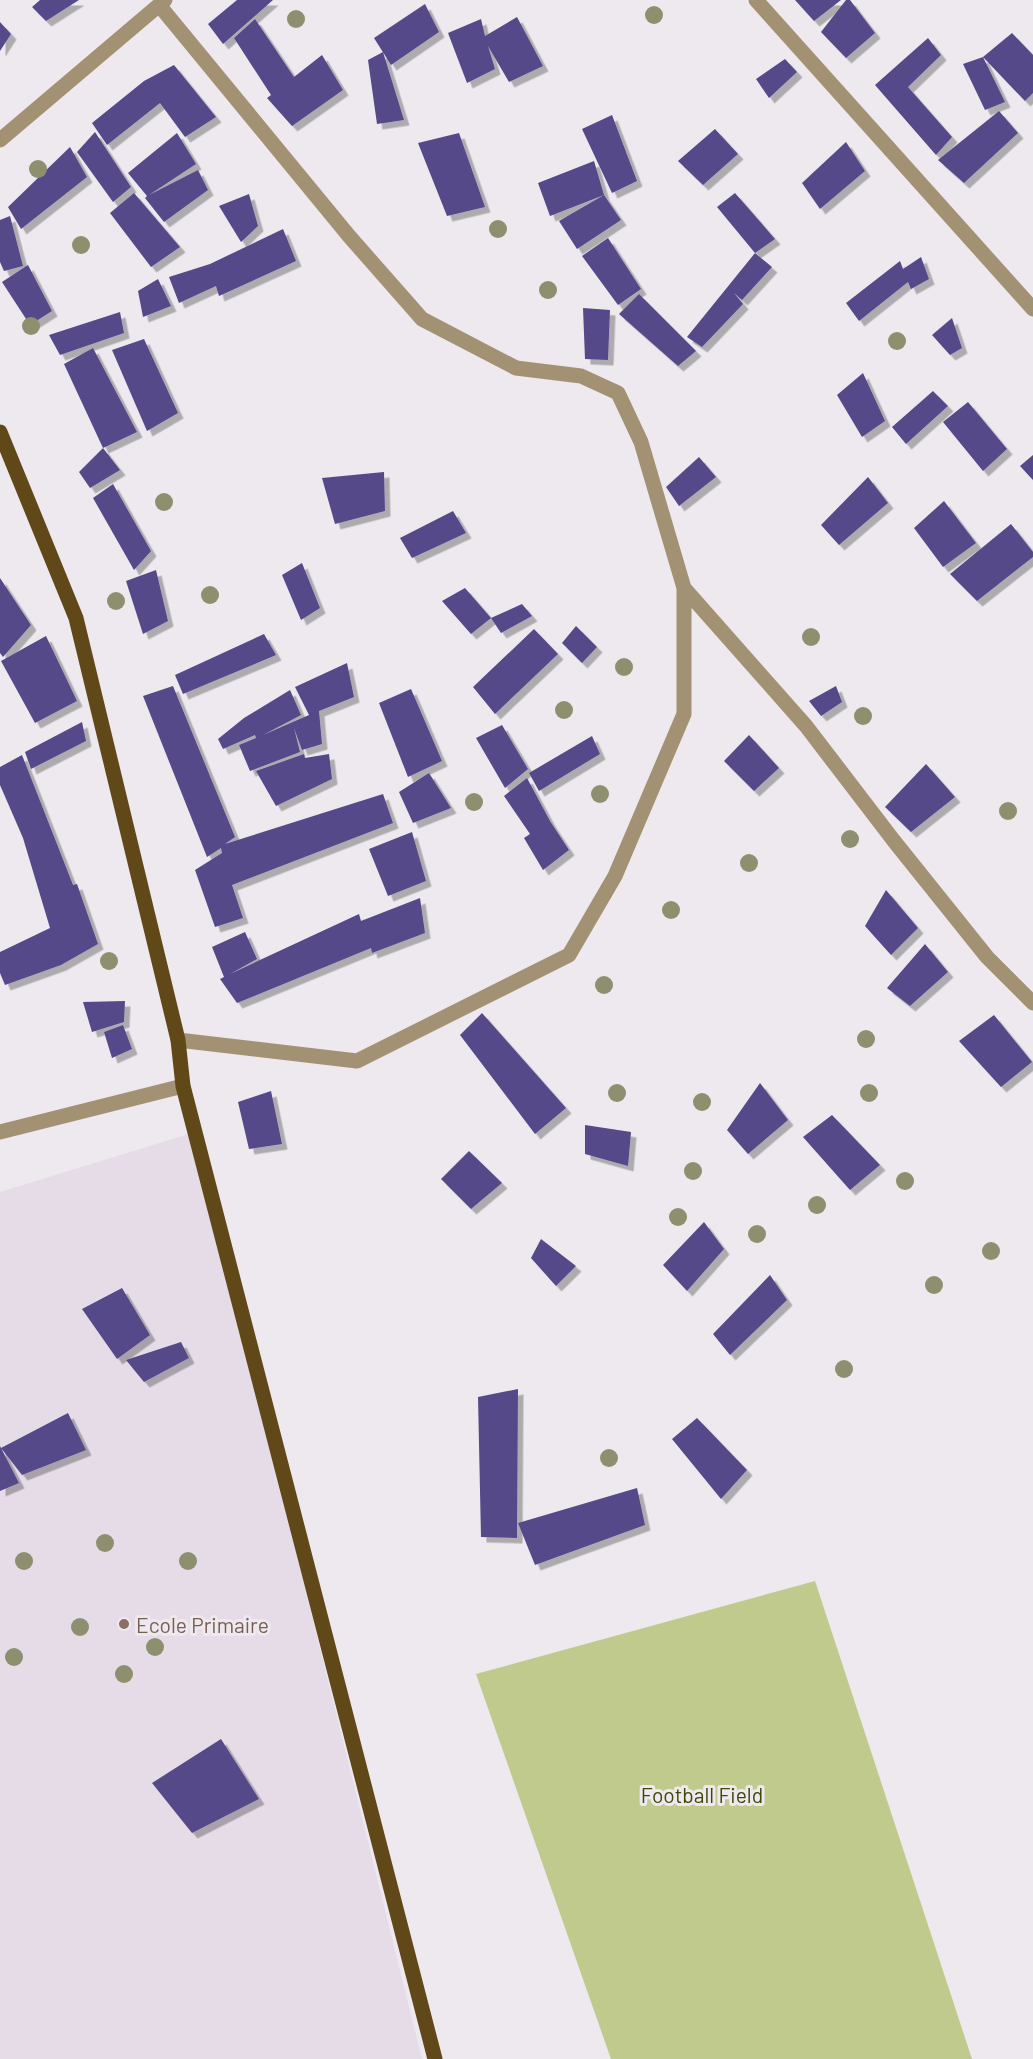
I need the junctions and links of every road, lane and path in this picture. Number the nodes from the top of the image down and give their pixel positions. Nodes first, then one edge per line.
1 (756, 0) edge
2 (162, 2) edge
3 (0, 140) edge
4 (1033, 309) edge
5 (0, 432) edge
6 (684, 588) junction
7 (1033, 1003) edge
8 (178, 1040) junction
9 (183, 1086) junction
10 (0, 1132) edge
11 (435, 2059) edge

1 - 4 street
2 - 3 street
2 - 6 street
5 - 8 main road
6 - 7 street
6 - 8 street
8 - 9 main road
9 - 10 street
9 - 11 main road

